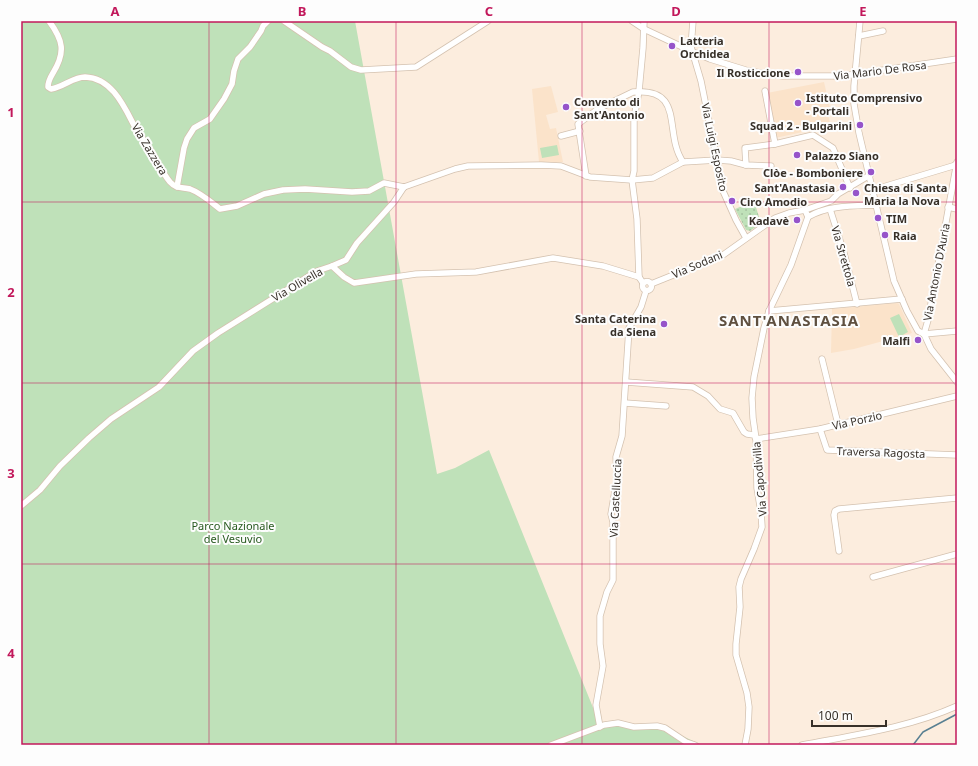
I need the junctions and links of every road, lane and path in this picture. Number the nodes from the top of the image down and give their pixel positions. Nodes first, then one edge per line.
1 (49, 21) edge
2 (268, 21) edge
3 (284, 21) edge
4 (488, 21) edge
5 (632, 21) edge
6 (644, 21) edge
7 (693, 21) edge
8 (860, 21) edge
9 (644, 29) junction
10 (883, 31) dead end
11 (859, 36) junction
12 (693, 52) junction
13 (957, 59) edge
14 (855, 75) junction
15 (639, 92) junction
16 (765, 92) dead end
17 (580, 131) junction
18 (561, 136) dead end
19 (776, 144) junction
20 (717, 160) junction
21 (684, 162) junction
22 (957, 164) edge
23 (746, 165) junction
24 (771, 166) dead end
25 (870, 175) junction
26 (586, 176) junction
27 (632, 180) junction
28 (177, 187) junction
29 (404, 187) junction
30 (850, 188) junction
31 (873, 190) junction
32 (877, 205) junction
33 (948, 207) junction
34 (830, 209) junction
35 (957, 209) edge
36 (805, 210) junction
37 (808, 217) junction
38 (746, 238) junction
39 (332, 266) junction
40 (639, 277) junction
41 (643, 283) junction
42 (651, 284) junction
43 (646, 291) junction
44 (902, 299) junction
45 (857, 304) junction
46 (769, 311) junction
47 (957, 331) edge
48 (924, 334) junction
49 (822, 359) dead end
50 (626, 382) junction
51 (957, 382) edge
52 (957, 396) edge
53 (624, 403) junction
54 (666, 406) dead end
55 (838, 424) junction
56 (820, 429) junction
57 (756, 439) junction
58 (957, 455) edge
59 (957, 498) edge
60 (21, 506) edge
61 (839, 551) dead end
62 (957, 554) edge
63 (873, 577) dead end
64 (957, 706) edge
65 (600, 727) junction
66 (551, 745) edge
67 (695, 745) edge
68 (745, 745) edge
69 (802, 745) edge

1 - 28 street, Via Zazzera
2 - 28 street
3 - 4 street
5 - 9 street, Via Mario De Rosa
6 - 9 street
7 - 12 street, Via Luigi Esposito
8 - 11 street
9 - 12 street, Via Mario De Rosa
9 - 15 street
10 - 11 street
11 - 14 street
12 - 14 street, Via Mario De Rosa
12 - 20 street, Via Luigi Esposito
13 - 14 street, Via Mario De Rosa
14 - 25 street
15 - 17 street
15 - 21 street
15 - 27 street
16 - 19 street
17 - 18 street
17 - 26 street
19 - 23 street
19 - 30 street
20 - 21 street
20 - 23 street
20 - 38 street, Via Luigi Esposito
21 - 27 street
22 - 31 street
22 - 33 street, Via Antonio D'Auria
23 - 24 street
25 - 30 street, Via Sodani
25 - 31 street
26 - 27 street
26 - 29 street
27 - 40 street
28 - 29 street
29 - 39 street
30 - 36 street, Via Sodani
31 - 32 street
32 - 34 street
32 - 44 street
33 - 35 street
33 - 48 street, Via Antonio D'Auria
34 - 37 street
34 - 45 street, Via Strettola
36 - 37 street
36 - 38 street, Via Sodani
37 - 46 street, Via Capodivilla
38 - 42 street, Via Sodani
39 - 40 street, Via Olivella
39 - 60 street, Via Olivella
40 - 41 street
41 - 42 street
41 - 43 street
42 - 43 street
43 - 50 street, Via Castelluccia
44 - 45 street
44 - 48 street
45 - 46 street
46 - 57 street, Via Capodivilla
47 - 48 street
48 - 51 street
49 - 55 street
50 - 53 street, Via Castelluccia
50 - 57 street
52 - 55 street, Via Porzio
53 - 54 street
53 - 65 street, Via Castelluccia
55 - 56 street, Via Porzio
56 - 57 street, Via Porzio
56 - 58 street, Traversa Ragosta
57 - 68 street, Via Capodivilla
59 - 61 street
62 - 63 street
64 - 69 street
65 - 66 street
65 - 67 street

